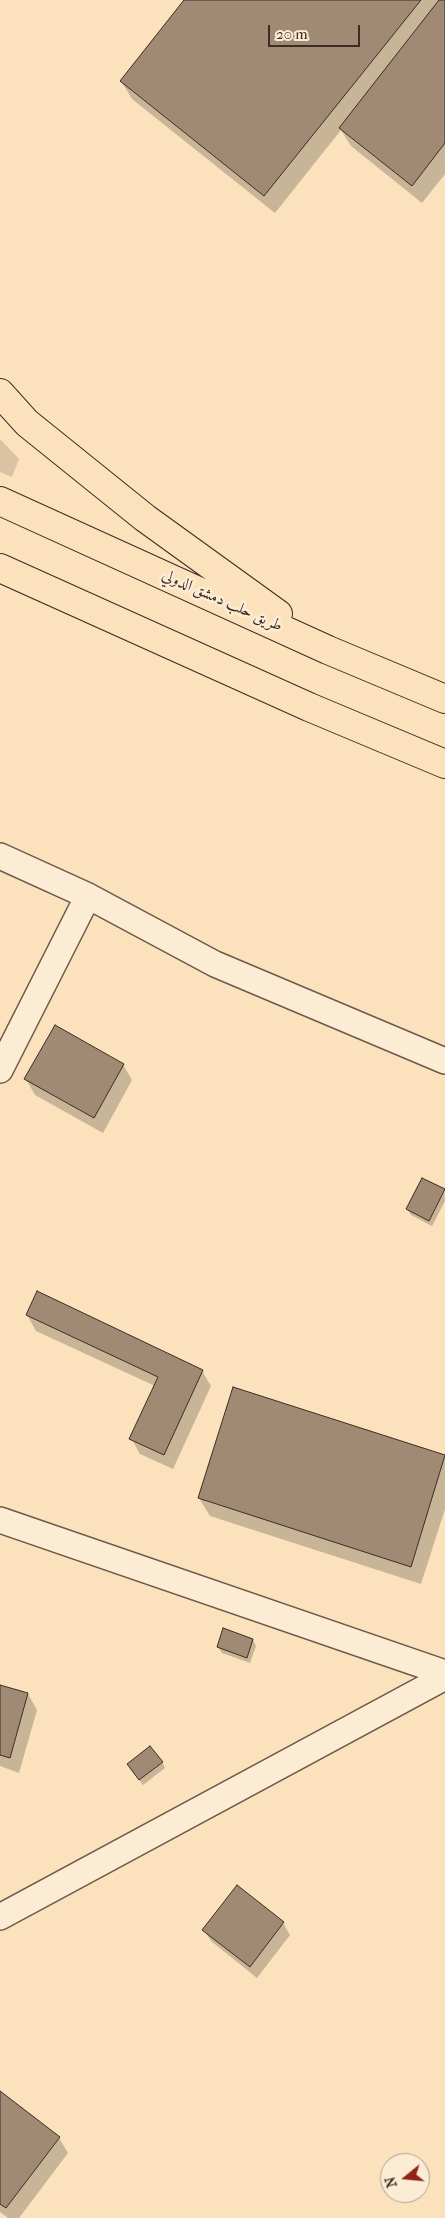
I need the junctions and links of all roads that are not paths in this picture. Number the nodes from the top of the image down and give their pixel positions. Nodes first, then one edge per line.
1 (0, 393) edge
2 (0, 501) edge
3 (0, 568) edge
4 (328, 650) junction
5 (445, 699) edge
6 (445, 764) edge
7 (0, 856) edge
8 (88, 896) junction
9 (445, 1061) edge
10 (0, 1070) edge
11 (0, 1520) edge
12 (445, 1673) edge
13 (445, 1677) edge
14 (0, 1917) edge

1 - 4 highway
2 - 4 highway, طريق حلب دمشق الدولي
3 - 6 highway
4 - 5 highway, طريق حلب دمشق الدولي
7 - 8 street
8 - 9 street
8 - 10 street
11 - 12 street
13 - 14 street

